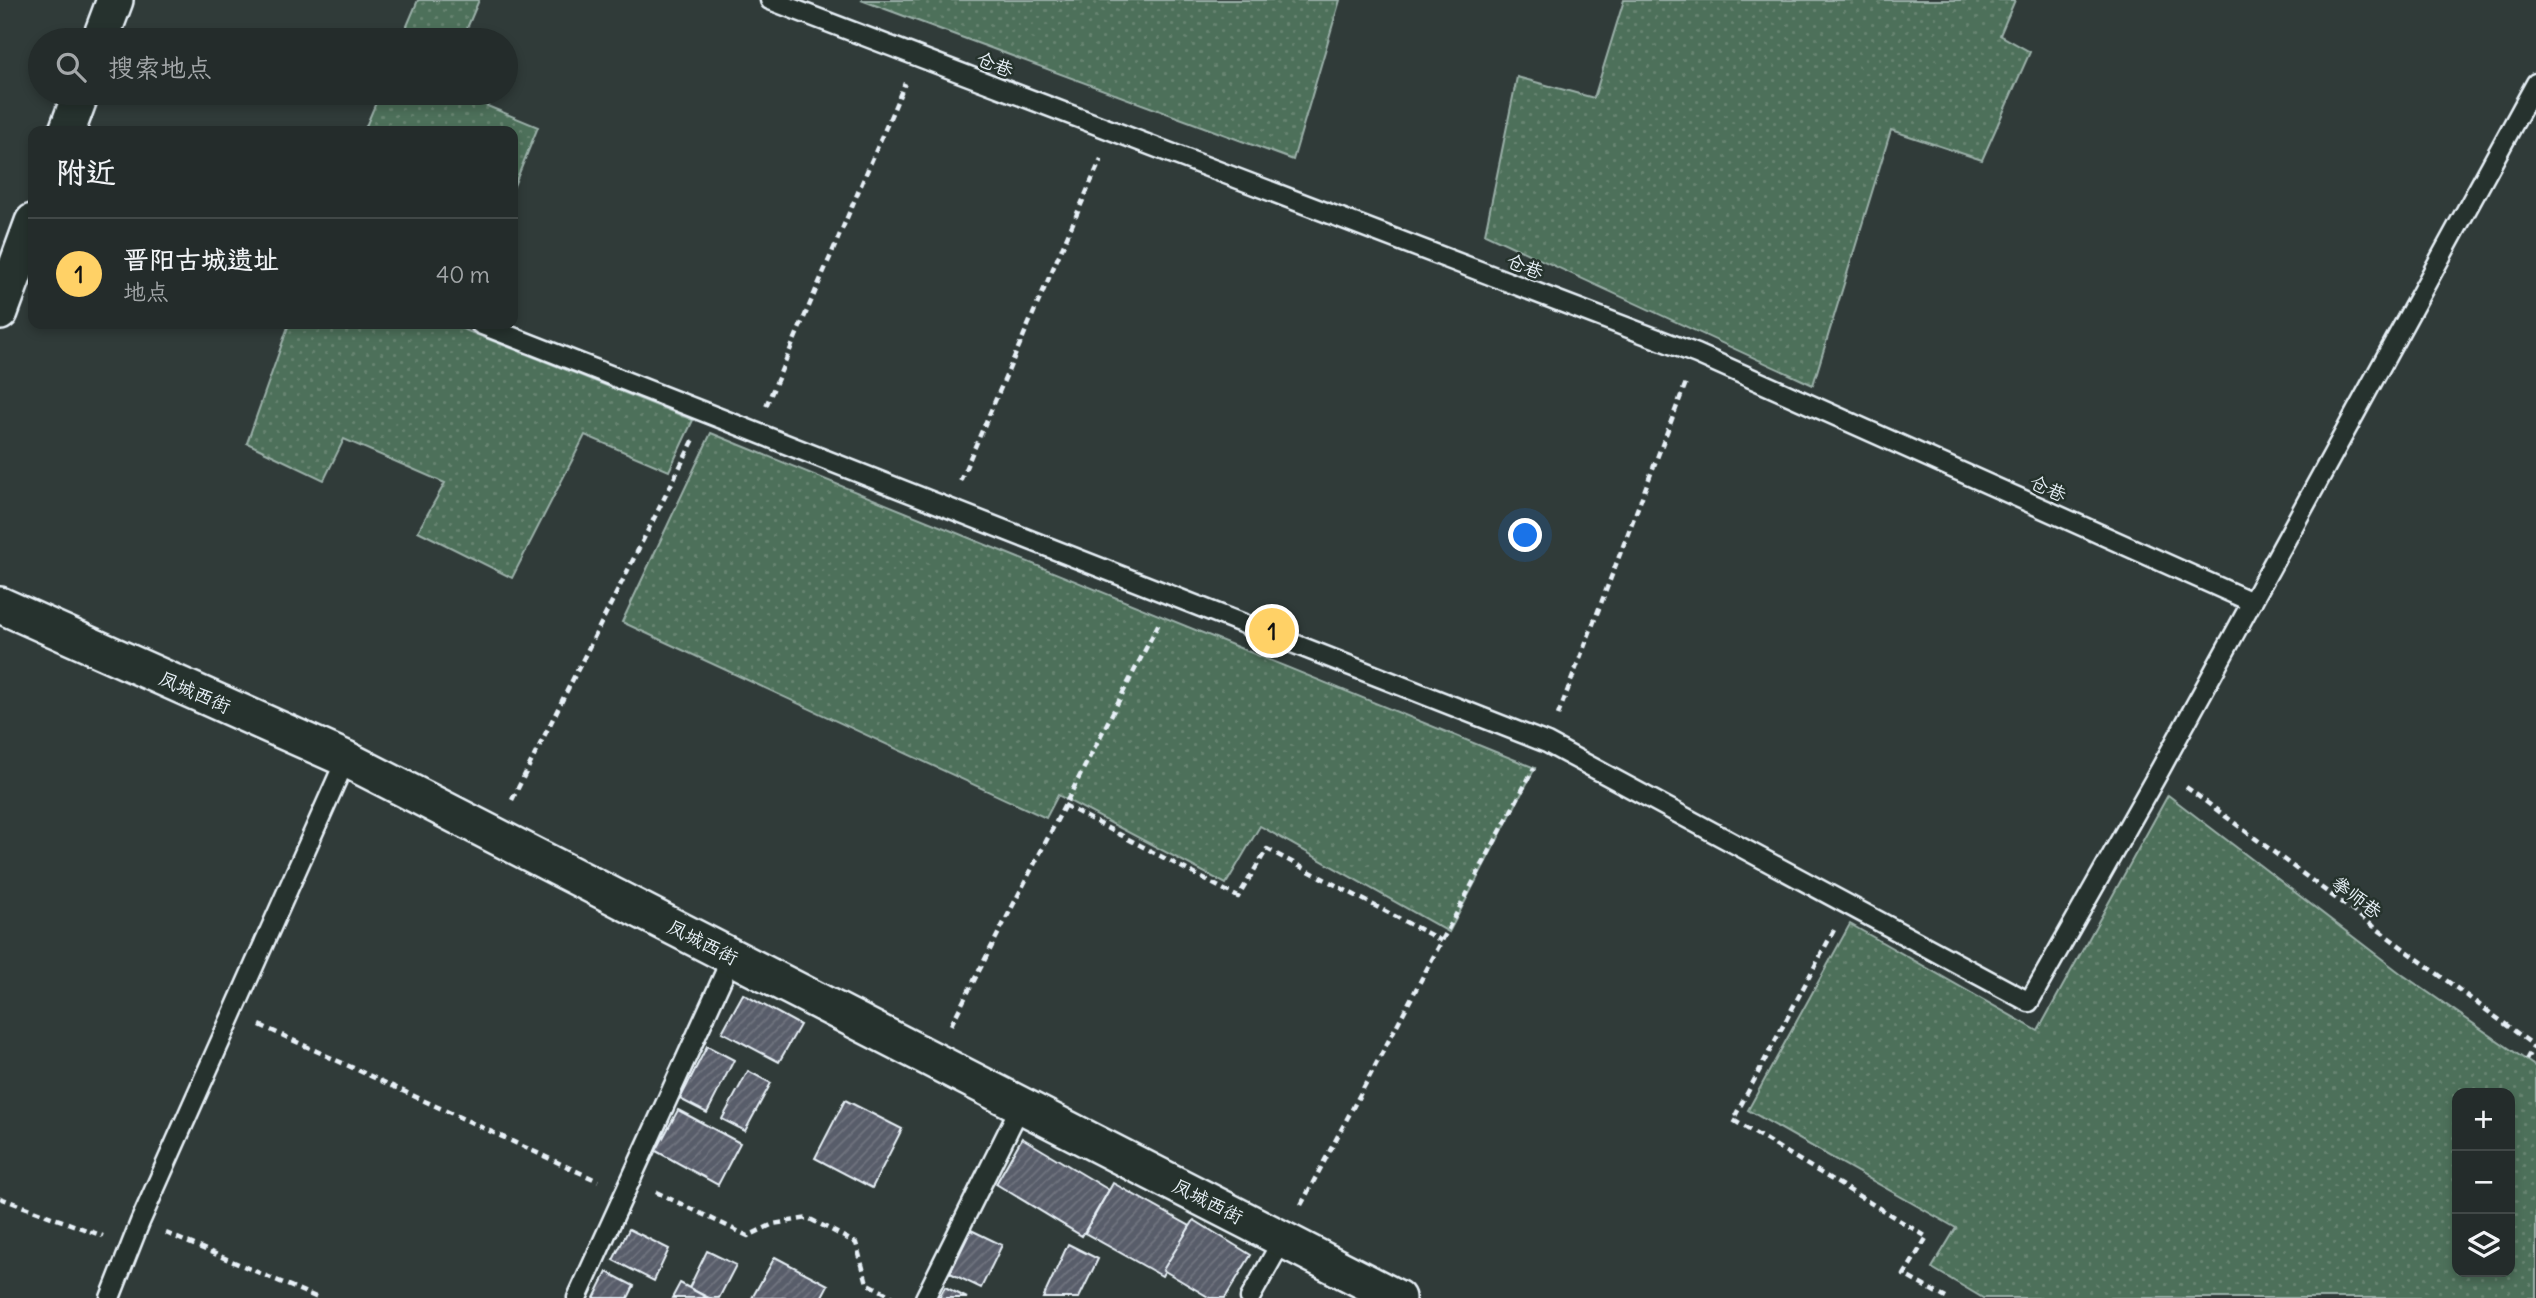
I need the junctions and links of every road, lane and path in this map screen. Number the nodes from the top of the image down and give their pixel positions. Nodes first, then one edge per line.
1 (115, 0) edge
2 (770, 0) edge
3 (104, 28) edge
4 (916, 56) junction
5 (2536, 83) edge
6 (76, 105) edge
7 (68, 126) edge
8 (1112, 132) junction
9 (28, 236) edge
10 (0, 312) edge
11 (493, 329) edge
12 (1697, 354) junction
13 (707, 413) junction
14 (755, 432) junction
15 (949, 508) junction
16 (1173, 596) junction
17 (2252, 603) junction
18 (0, 605) edge
19 (1547, 743) junction
20 (346, 759) junction
21 (2161, 768) junction
22 (1064, 805) junction
23 (494, 835) junction
24 (1847, 905) junction
25 (1442, 941) junction
26 (732, 957) junction
27 (233, 1013) junction
28 (2535, 1047) edge
29 (932, 1060) junction
30 (2526, 1060) dead end
31 (1021, 1105) junction
32 (627, 1187) junction
33 (0, 1198) edge
34 (139, 1222) junction
35 (1283, 1240) junction
36 (130, 1246) junction
37 (110, 1298) edge
38 (318, 1298) edge
39 (577, 1298) edge
40 (895, 1298) edge
41 (925, 1298) edge
42 (1250, 1298) edge
43 (1397, 1298) edge
44 (1946, 1298) edge

1 - 3 street
2 - 4 lane, 仓巷
4 - 8 lane, 仓巷
4 - 14 path
5 - 17 lane
6 - 7 street
8 - 12 lane, 仓巷
8 - 15 path
9 - 10 street
11 - 13 lane
12 - 17 lane, 仓巷
12 - 19 path
13 - 14 lane
13 - 23 path
14 - 15 lane
15 - 16 lane
16 - 19 lane
16 - 22 path
17 - 21 lane
18 - 20 street, 凤城西街
19 - 24 lane
19 - 25 path
20 - 23 street, 凤城西街
20 - 27 lane
21 - 24 lane
21 - 28 path, 拳师巷
22 - 25 path
22 - 29 path
23 - 26 street, 凤城西街
24 - 44 path
25 - 35 path
26 - 29 street, 凤城西街
26 - 32 lane
27 - 32 path
27 - 34 lane
28 - 30 path
29 - 31 street, 凤城西街
31 - 35 street, 凤城西街
31 - 41 lane
32 - 39 lane
32 - 40 path
33 - 36 path
34 - 36 lane
34 - 38 path
35 - 42 lane
35 - 43 street, 凤城西街
36 - 37 lane

